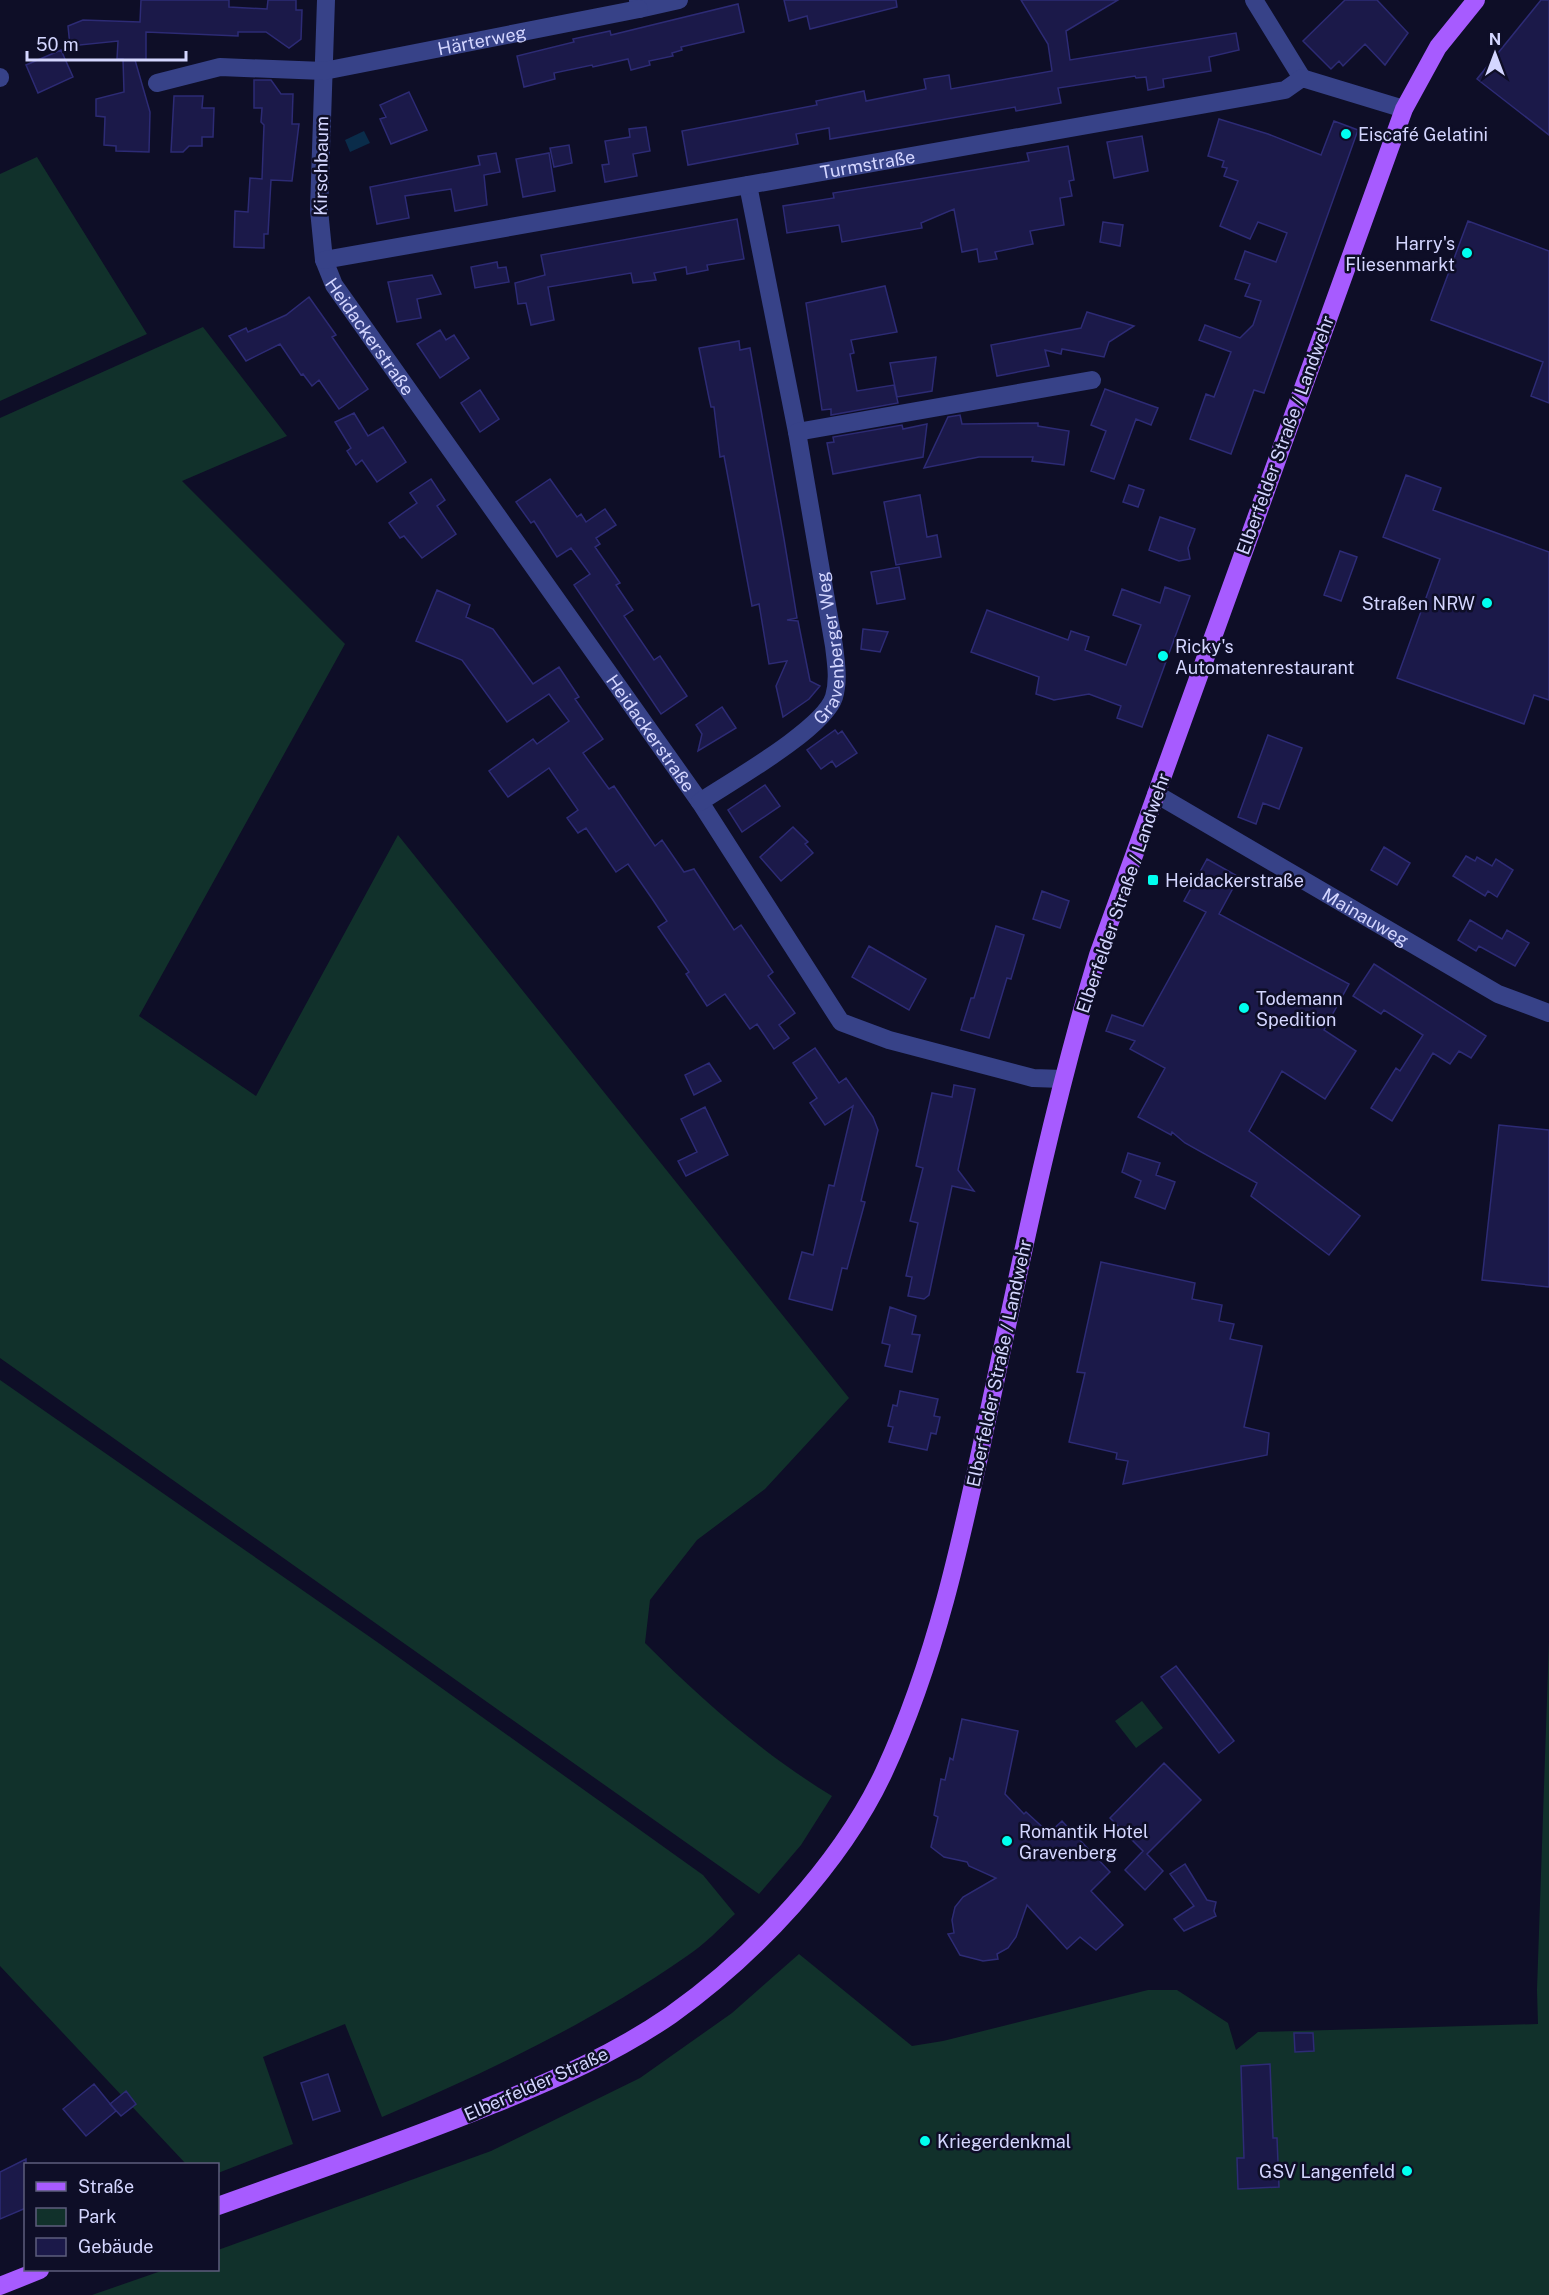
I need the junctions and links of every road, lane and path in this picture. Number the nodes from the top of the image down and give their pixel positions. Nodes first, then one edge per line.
1 (326, 0) edge
2 (678, 0) edge
3 (1254, 0) edge
4 (1476, 0) edge
5 (639, 4) edge
6 (324, 71) junction
7 (1302, 78) junction
8 (157, 83) dead end
9 (1404, 109) junction
10 (748, 185) junction
11 (324, 260) junction
12 (1092, 380) dead end
13 (797, 432) junction
14 (1156, 794) junction
15 (700, 802) junction
16 (1549, 1014) edge
17 (1063, 1079) junction
18 (915, 1699) joint
19 (219, 2206) edge
20 (37, 2271) edge
21 (5, 2283) edge

1 - 6 street, Kirschbaum
2 - 5 street, Härterweg
3 - 7 street
4 - 9 main road, Elberfelder Straße / Landwehr
5 - 6 street, Härterweg
6 - 8 street
6 - 11 street, Kirschbaum
7 - 9 street
7 - 10 street, Turmstraße
9 - 14 main road, Elberfelder Straße / Landwehr
10 - 11 street, Turmstraße
10 - 13 street, Gravenberger Weg
11 - 15 street, Heidackerstraße
12 - 13 street
13 - 15 street, Gravenberger Weg
14 - 16 street, Mainauweg
14 - 17 main road, Elberfelder Straße / Landwehr
15 - 17 street, Heidackerstraße
17 - 18 main road, Elberfelder Straße / Landwehr
18 - 19 main road, Elberfelder Straße
20 - 21 main road

